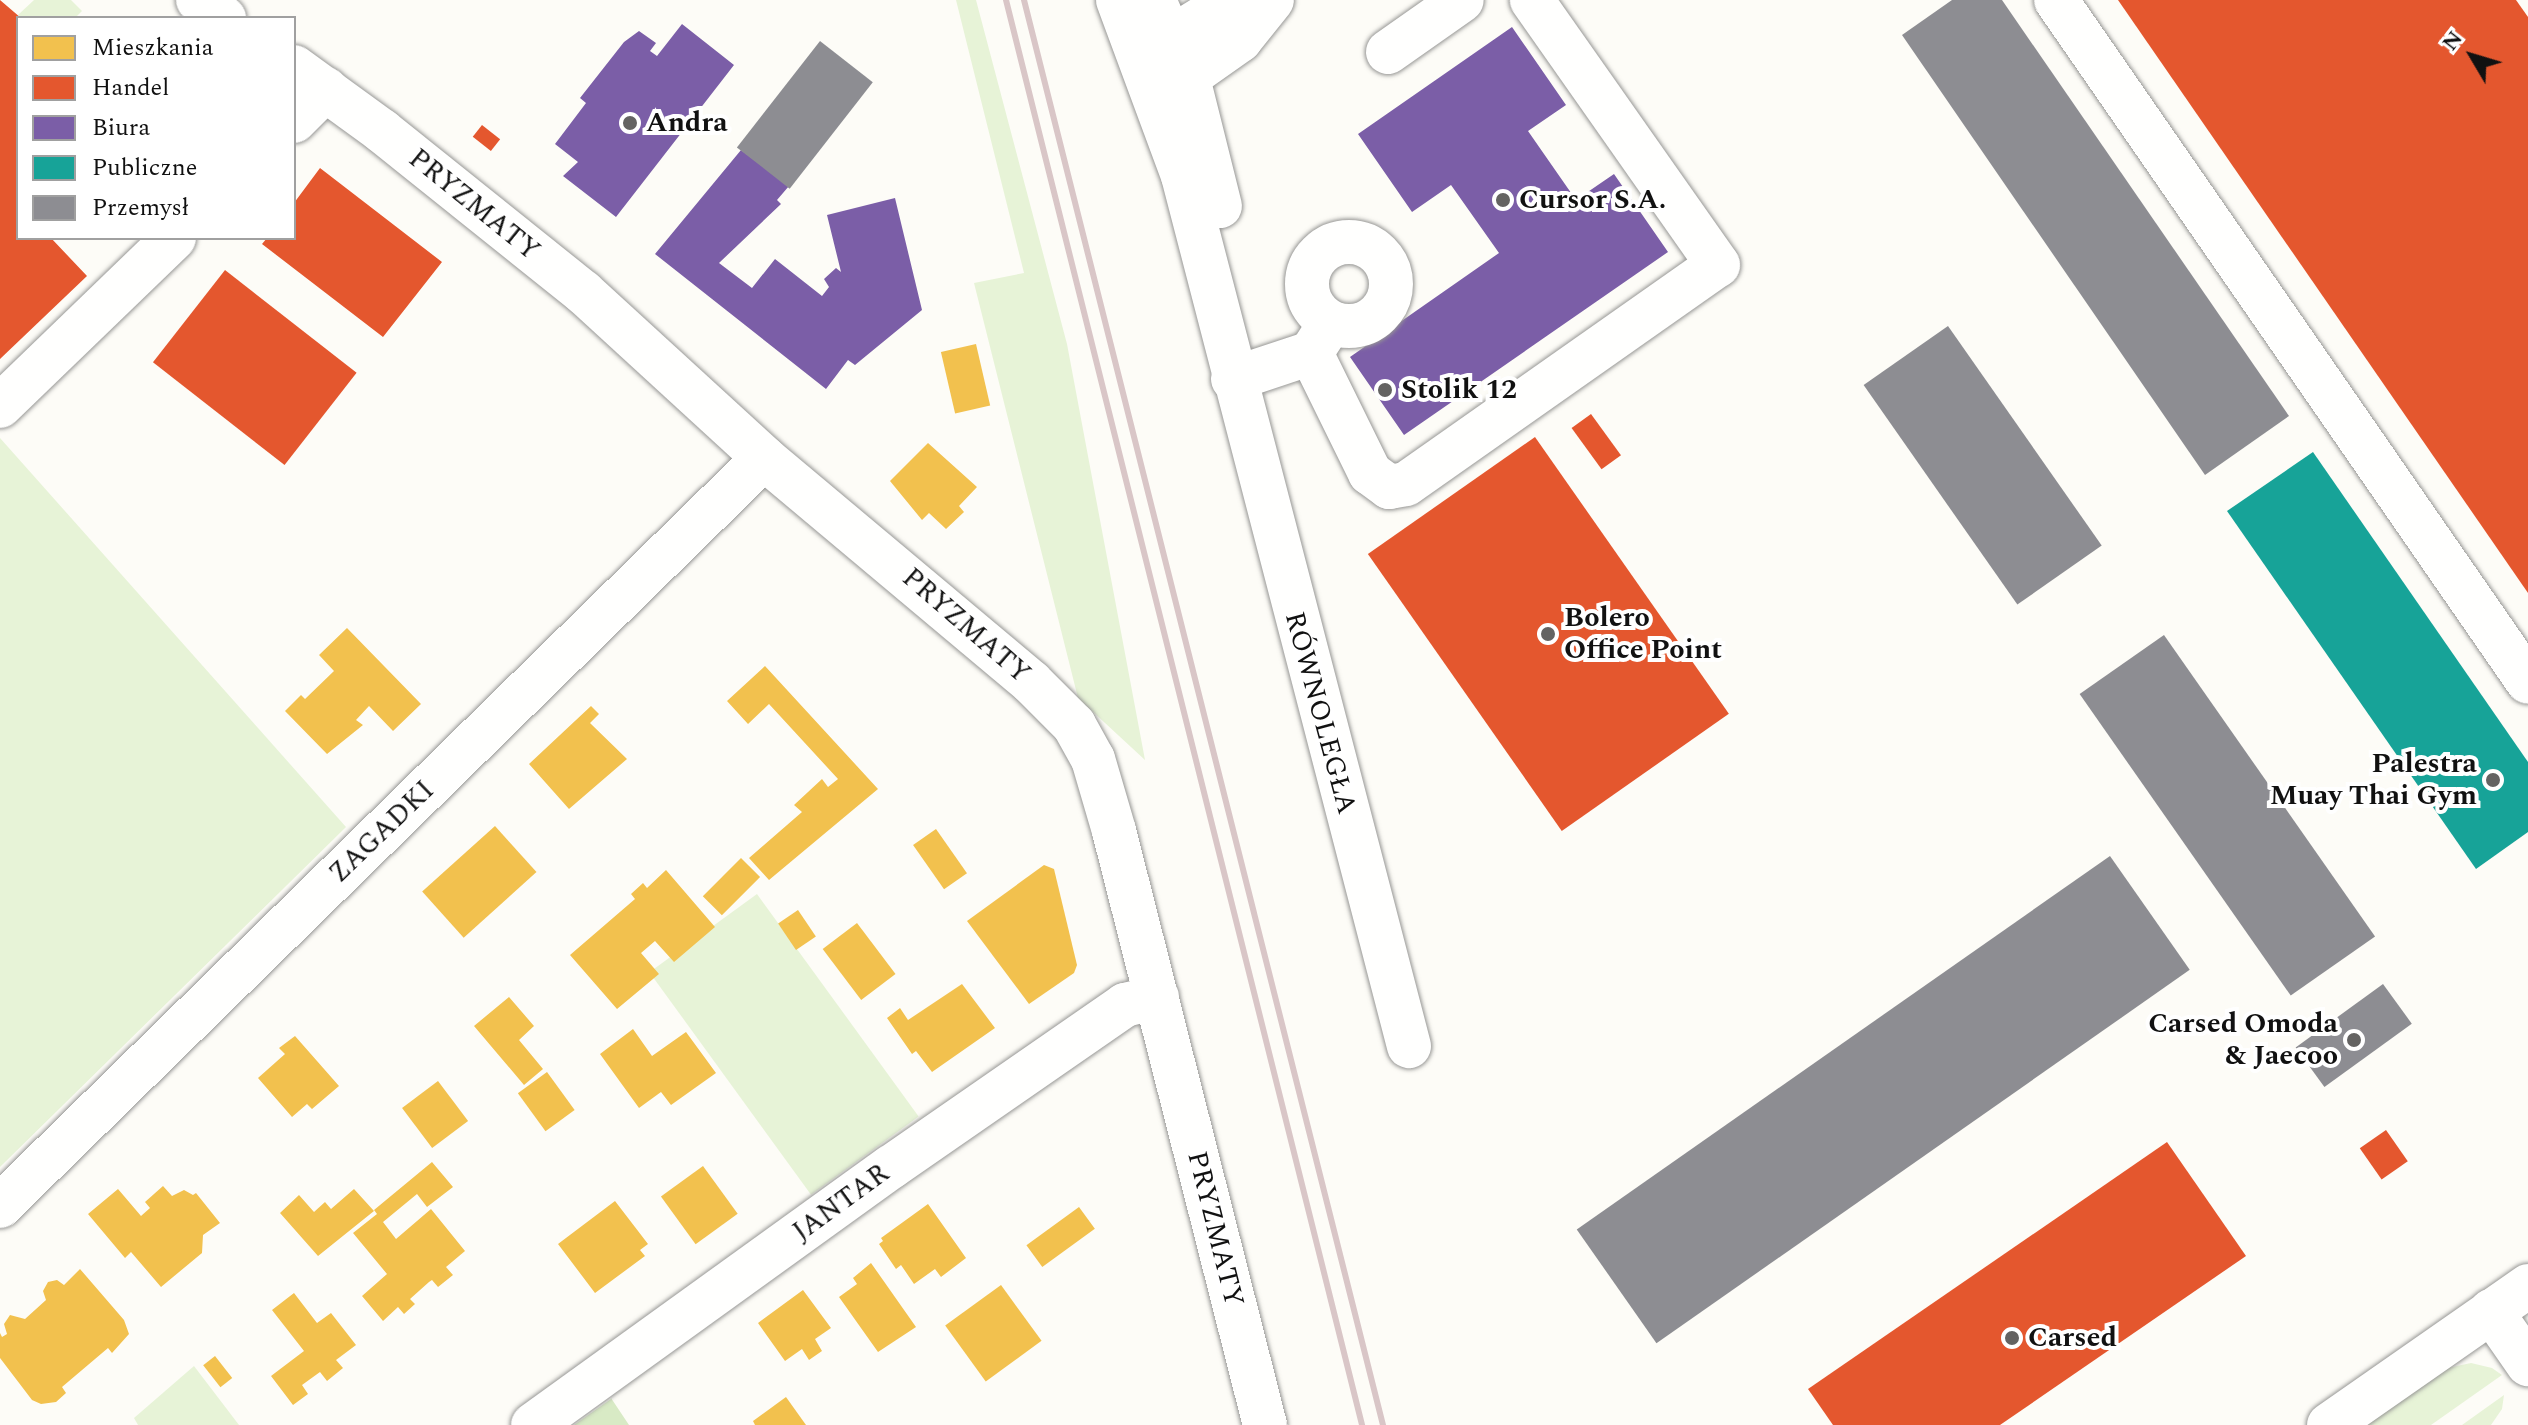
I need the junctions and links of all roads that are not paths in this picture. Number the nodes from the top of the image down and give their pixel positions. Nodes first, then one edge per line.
1 (198, 0) edge
2 (1118, 0) edge
3 (1272, 0) edge
4 (1462, 0) edge
5 (1532, 0) edge
6 (2056, 0) edge
7 (221, 16) edge
8 (1230, 16) edge
9 (1154, 32) edge
10 (1388, 52) dead end
11 (310, 78) edge
12 (1172, 88) junction
13 (296, 116) edge
14 (172, 240) edge
15 (1233, 379) junction
16 (0, 406) edge
17 (764, 458) junction
18 (2528, 682) edge
19 (1157, 997) junction
20 (1409, 1046) dead end
21 (0, 1206) edge
22 (2528, 1286) edge
23 (2491, 1311) junction
24 (2528, 1364) edge
25 (533, 1425) edge
26 (1265, 1425) edge
27 (2329, 1425) edge

1 - 7 street
2 - 9 street, RÓWNOLEGŁA
3 - 8 street
4 - 10 street
5 - 15 street
6 - 18 street
8 - 9 street
8 - 12 street
9 - 12 street, RÓWNOLEGŁA
11 - 13 street
11 - 17 street, PRYZMATY
12 - 15 street, RÓWNOLEGŁA
14 - 16 street
15 - 20 street, RÓWNOLEGŁA
17 - 19 street, PRYZMATY
17 - 21 street, ZAGADKI
19 - 25 street, JANTAR
19 - 26 street, PRYZMATY
22 - 23 street
23 - 24 street
23 - 27 street

